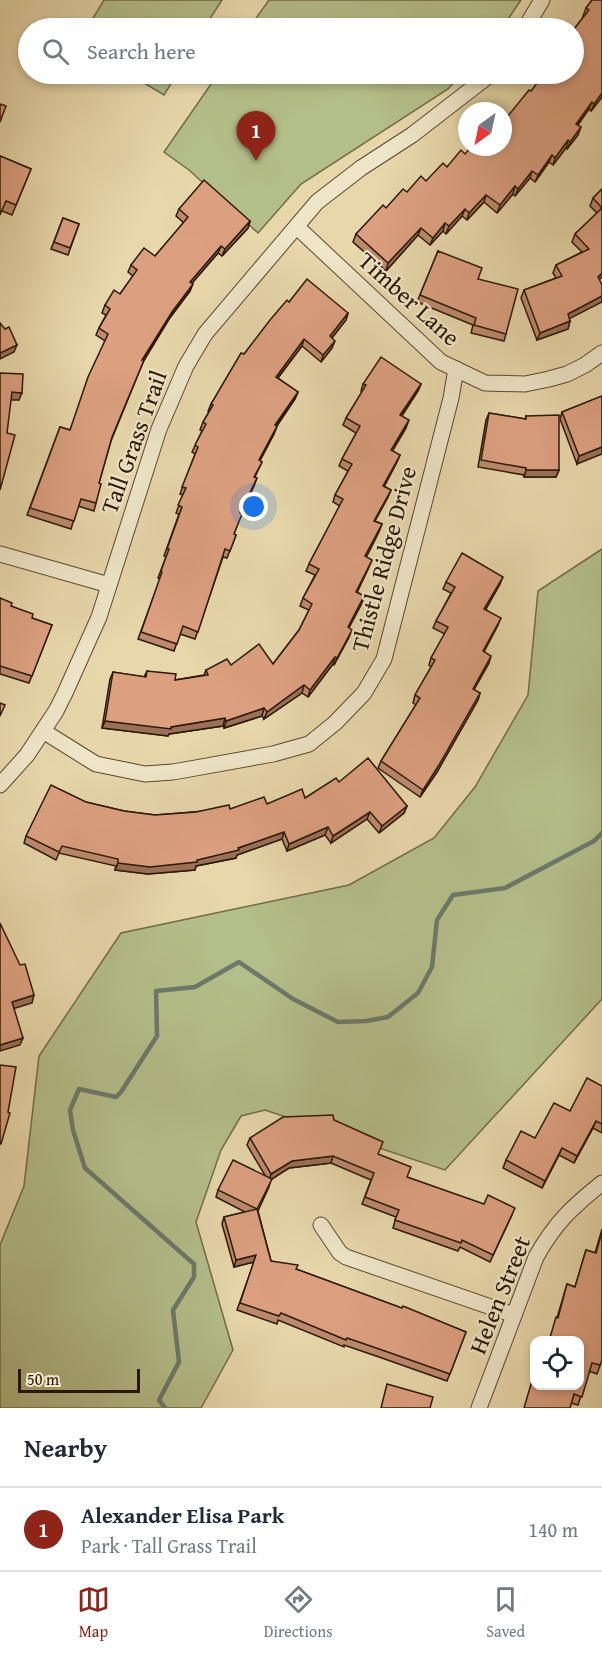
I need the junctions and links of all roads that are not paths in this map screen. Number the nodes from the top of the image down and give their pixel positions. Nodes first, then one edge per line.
1 (542, 0) edge
2 (531, 18) edge
3 (478, 84) edge
4 (297, 227) junction
5 (602, 352) edge
6 (456, 369) junction
7 (0, 554) edge
8 (109, 585) junction
9 (43, 731) junction
10 (0, 785) edge
11 (602, 1183) edge
12 (321, 1225) dead end
13 (514, 1315) junction
14 (479, 1408) edge

1 - 2 street
3 - 4 street, Tall Grass Trail
4 - 6 street, Timber Lane
4 - 8 street, Tall Grass Trail
5 - 6 street, Timber Lane
6 - 9 street, Thistle Ridge Drive
7 - 8 street
8 - 9 street, Tall Grass Trail
9 - 10 street, Tall Grass Trail
11 - 13 street, Helen Street
12 - 13 street
13 - 14 street, Helen Street

